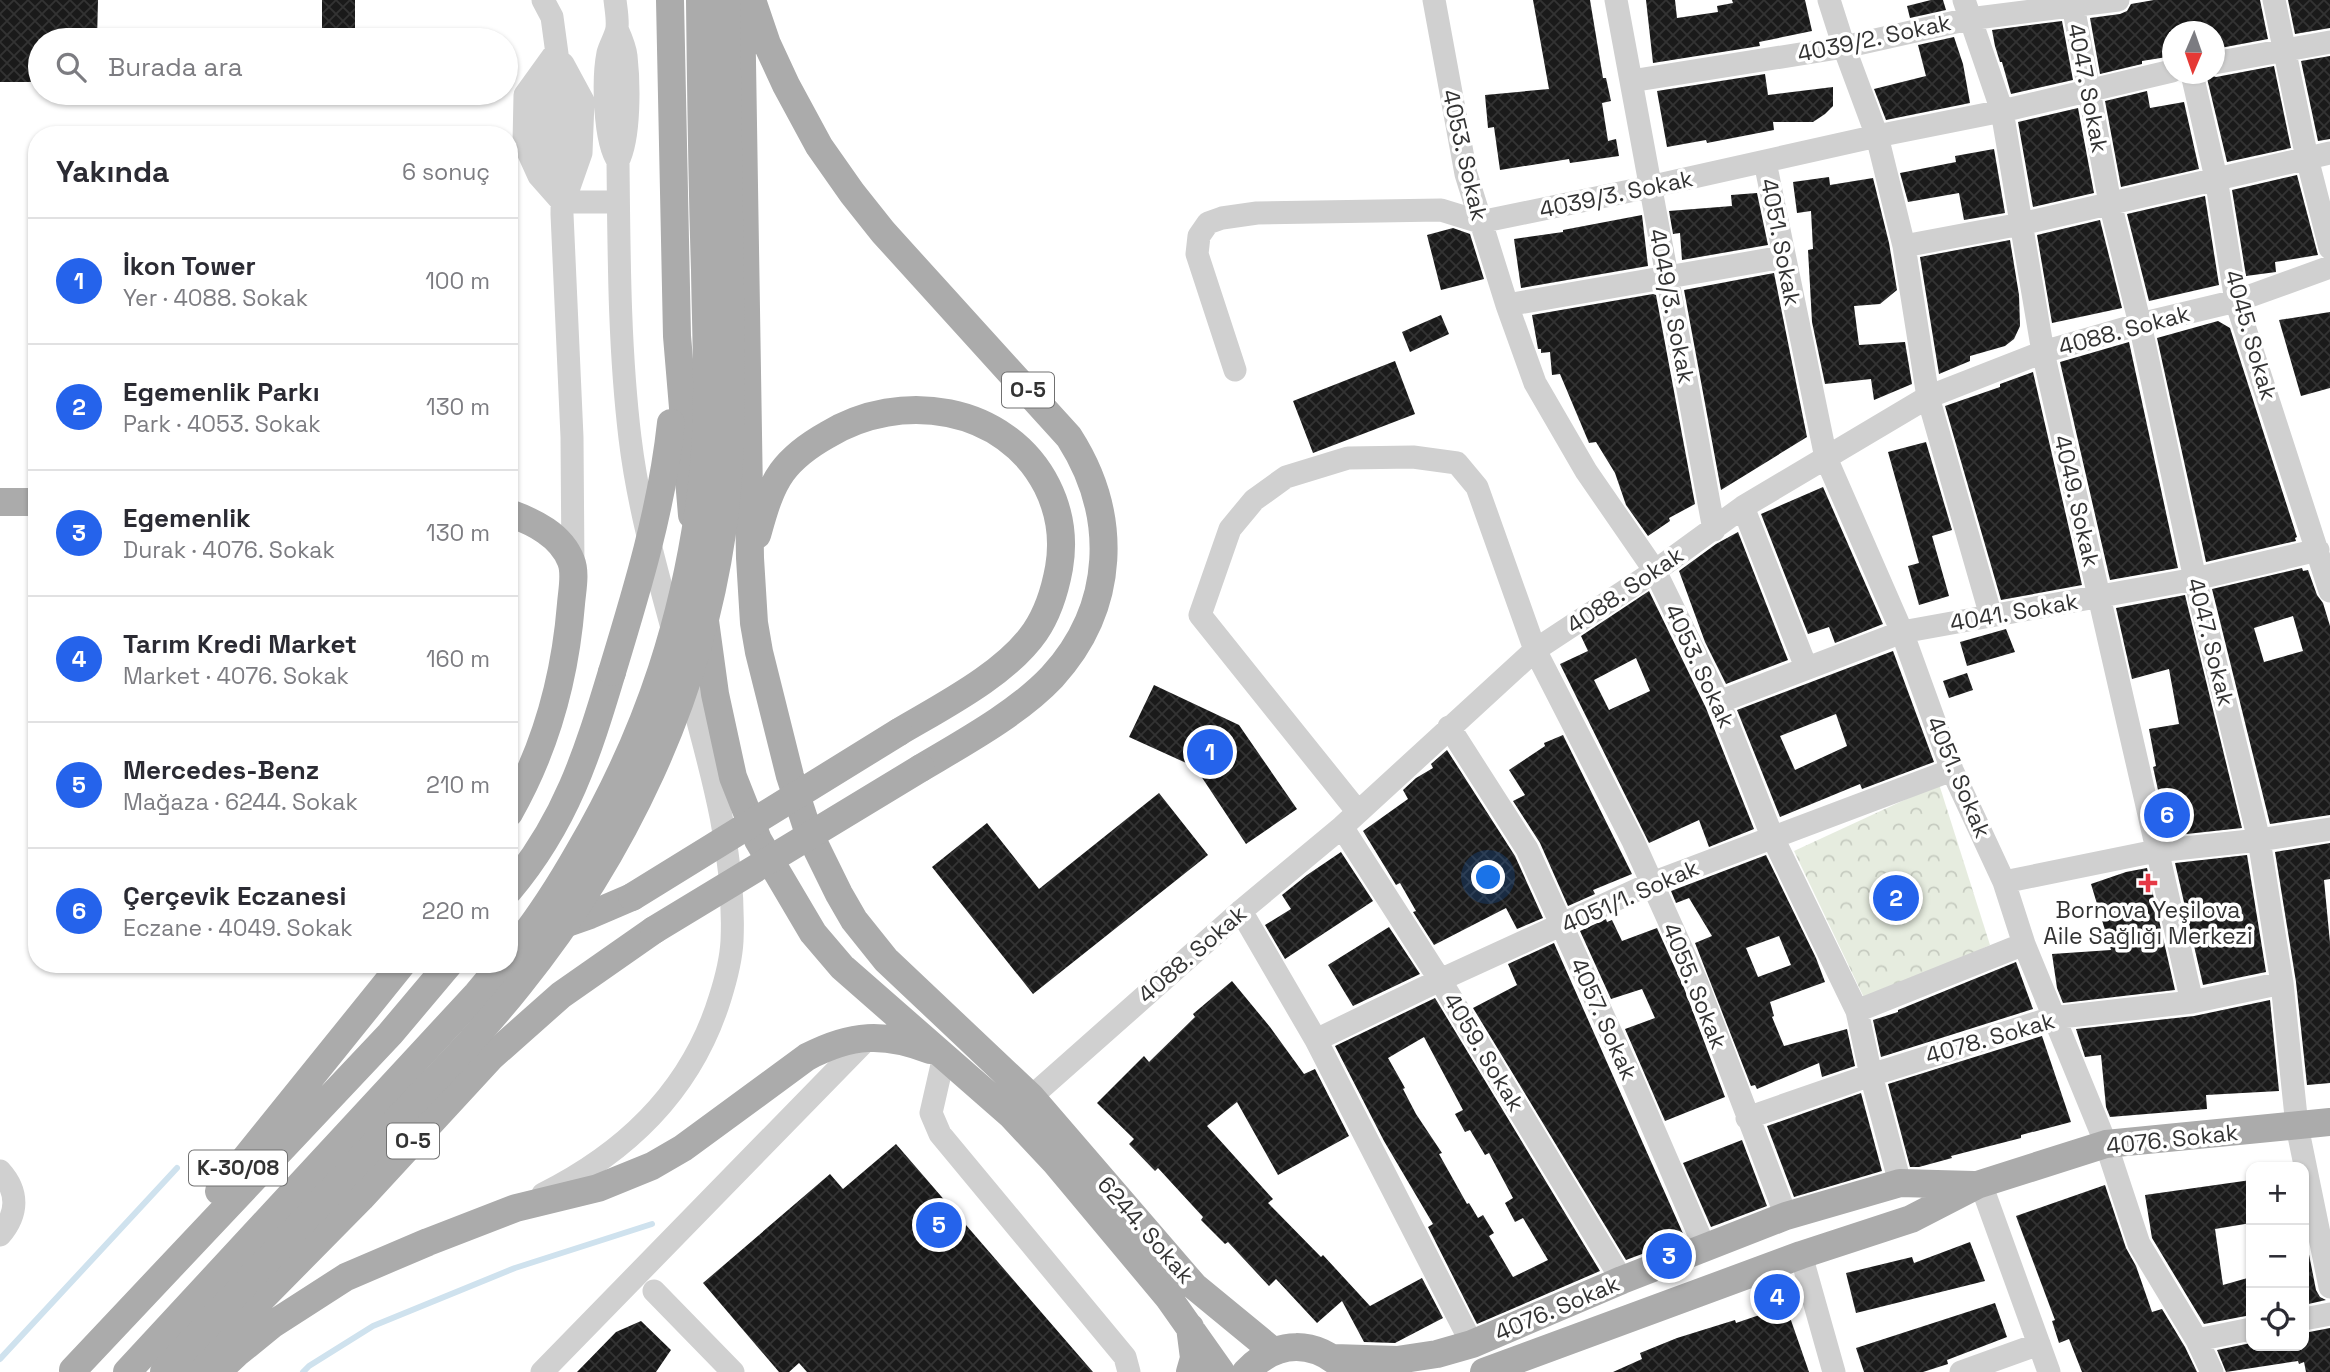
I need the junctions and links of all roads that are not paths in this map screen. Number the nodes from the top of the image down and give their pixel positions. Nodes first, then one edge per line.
1 (543, 0) edge
2 (615, 0) edge
3 (670, 0) edge
4 (700, 0) edge
5 (726, 0) edge
6 (741, 0) edge
7 (752, 0) edge
8 (1433, 0) edge
9 (1616, 0) edge
10 (1829, 0) edge
11 (2118, 0) edge
12 (2274, 0) edge
13 (2072, 3) edge
14 (1966, 9) edge
15 (2330, 42) edge
16 (1844, 47) junction
17 (2285, 51) junction
18 (556, 52) junction
19 (2225, 61) edge
20 (2162, 73) edge
21 (1631, 81) junction
22 (2194, 84) edge
23 (2088, 90) junction
24 (2002, 111) junction
25 (1877, 136) junction
26 (2330, 153) edge
27 (2307, 158) junction
28 (1765, 162) junction
29 (2216, 178) junction
30 (1649, 187) junction
31 (562, 202) junction
32 (618, 202) junction
33 (2110, 203) junction
34 (1480, 222) junction
35 (2021, 224) junction
36 (1904, 246) junction
37 (2330, 248) edge
38 (1783, 257) junction
39 (2330, 267) edge
40 (1668, 278) junction
41 (2236, 301) junction
42 (1507, 305) junction
43 (2140, 324) junction
44 (677, 336) junction
45 (2043, 352) junction
46 (1235, 370) dead end
47 (1928, 397) junction
48 (1826, 458) junction
49 (0, 502) edge
50 (28, 502) edge
51 (1743, 508) junction
52 (518, 517) edge
53 (1714, 530) junction
54 (2318, 550) junction
55 (750, 558) junction
56 (573, 568) junction
57 (1656, 571) junction
58 (2195, 579) junction
59 (2330, 592) edge
60 (2099, 597) junction
61 (1991, 616) junction
62 (1902, 632) junction
63 (1535, 650) junction
64 (1806, 667) junction
65 (1719, 702) junction
66 (1449, 727) junction
67 (1952, 770) junction
68 (518, 796) edge
69 (1350, 819) junction
70 (2330, 829) edge
71 (1772, 836) junction
72 (2259, 840) junction
73 (2156, 851) junction
74 (518, 878) edge
75 (2004, 881) junction
76 (1652, 883) junction
77 (1241, 911) junction
78 (1562, 926) junction
79 (518, 939) edge
80 (518, 944) edge
81 (2024, 944) junction
82 (394, 973) edge
83 (442, 973) edge
84 (451, 973) edge
85 (494, 973) edge
86 (1440, 980) junction
87 (2282, 983) junction
88 (430, 987) junction
89 (2192, 1002) junction
90 (1857, 1011) junction
91 (2052, 1018) junction
92 (870, 1036) junction
93 (1316, 1040) junction
94 (944, 1056) junction
95 (1871, 1075) junction
96 (1021, 1106) junction
97 (1747, 1118) junction
98 (2330, 1122) edge
99 (2297, 1126) junction
100 (2106, 1144) junction
101 (0, 1171) edge
102 (1900, 1183) junction
103 (1979, 1184) junction
104 (516, 1209) junction
105 (1786, 1216) junction
106 (0, 1235) edge
107 (1704, 1247) junction
108 (1801, 1255) junction
109 (1622, 1280) junction
110 (2330, 1287) edge
111 (654, 1291) dead end
112 (2330, 1314) edge
113 (2309, 1318) edge
114 (1191, 1326) junction
115 (2246, 1330) edge
116 (2197, 1340) junction
117 (1472, 1344) junction
118 (2039, 1344) junction
119 (1273, 1351) junction
120 (1341, 1365) edge
121 (72, 1371) edge
122 (1488, 1371) edge
123 (127, 1372) edge
124 (164, 1372) edge
125 (189, 1372) edge
126 (217, 1372) edge
127 (542, 1372) edge
128 (733, 1372) edge
129 (1129, 1372) edge
130 (1190, 1372) edge
131 (1222, 1372) edge
132 (1246, 1372) edge
133 (1834, 1372) edge
134 (1961, 1372) edge
135 (2049, 1372) edge
136 (2212, 1372) edge

1 - 18 street
2 - 32 street
3 - 44 main road
4 - 80 main road, bridge
5 - 124 main road, bridge
6 - 55 main road
7 - 125 main road, O-5, bridge
8 - 34 street, 4053. Sokak
9 - 21 street, 4049/3. Sokak
10 - 16 street
11 - 13 street, 4039/2. Sokak
12 - 17 street
13 - 14 street, 4039/2. Sokak
13 - 23 street, 4047. Sokak
14 - 16 street, 4039/2. Sokak
14 - 24 street, 4049. Sokak
15 - 17 street
16 - 21 street, 4039/2. Sokak
16 - 25 street
17 - 19 street
17 - 27 street
18 - 31 street
18 - 31 street
20 - 23 street, 4039/3. Sokak
21 - 30 street, 4049/3. Sokak
22 - 29 street, 4045. Sokak
23 - 24 street, 4039/3. Sokak
23 - 33 street, 4047. Sokak
24 - 25 street, 4039/3. Sokak
24 - 35 street, 4049. Sokak
25 - 28 street, 4039/3. Sokak
25 - 36 street
26 - 27 street
27 - 29 street
27 - 37 street
28 - 30 street, 4039/3. Sokak
28 - 38 street, 4051. Sokak
29 - 33 street
29 - 41 street, 4045. Sokak
30 - 34 street, 4039/3. Sokak
30 - 40 street, 4049/3. Sokak
31 - 32 street
31 - 56 street
32 - 104 street
33 - 35 street
33 - 43 street, 4047. Sokak
34 - 42 street, 4053. Sokak
34 - 46 street, 4039/3. Sokak
35 - 36 street
35 - 45 street, 4049. Sokak
36 - 47 street
38 - 40 street
38 - 48 street, 4051. Sokak
39 - 41 street, 4088. Sokak
40 - 42 street
40 - 53 street, 4049/3. Sokak
41 - 43 street, 4088. Sokak
41 - 54 street, 4045. Sokak
42 - 57 street, 4053. Sokak
43 - 45 street, 4088. Sokak
43 - 58 street, 4047. Sokak
44 - 74 main road, bridge
44 - 94 main road
45 - 47 street, 4088. Sokak
45 - 60 street, 4049. Sokak
47 - 48 street, 4088. Sokak
47 - 61 street
48 - 51 street, 4088. Sokak
48 - 62 street, 4051. Sokak
49 - 50 main road
51 - 53 street, 4088. Sokak
51 - 64 street
52 - 56 main road
53 - 57 street, 4088. Sokak
54 - 58 street, 4041. Sokak
54 - 59 street, 4045. Sokak
55 - 79 main road, O-5, bridge
55 - 96 main road
56 - 68 main road
57 - 63 street, 4088. Sokak
57 - 65 street, 4053. Sokak
58 - 60 street, 4041. Sokak
58 - 72 street, 4047. Sokak
60 - 61 street, 4041. Sokak
60 - 73 street, 4049. Sokak
61 - 62 street, 4041. Sokak
62 - 64 street, 4041. Sokak
62 - 67 street, 4051. Sokak
63 - 66 street, 4088. Sokak
63 - 69 street, 4059. Sokak
63 - 76 street, 4055. Sokak
64 - 65 street, 4041. Sokak
65 - 71 street, 4053. Sokak
66 - 69 street, 4088. Sokak
66 - 78 street, 4057. Sokak
67 - 71 street, 4051/1. Sokak
67 - 75 street, 4051. Sokak
69 - 77 street, 4088. Sokak
69 - 86 street, 4059. Sokak
70 - 72 street
71 - 76 street, 4051/1. Sokak
71 - 90 street, 4053. Sokak
72 - 73 street
72 - 87 street, 4047. Sokak
73 - 75 street
73 - 89 street, 4049. Sokak
75 - 81 street, 4051. Sokak
76 - 78 street, 4051/1. Sokak
76 - 97 street, 4055. Sokak
77 - 93 street
77 - 96 street, 4088. Sokak
78 - 86 street, 4051/1. Sokak
78 - 107 street, 4057. Sokak
81 - 90 street
81 - 91 street, 4051. Sokak
82 - 121 main road, K-30/08
83 - 88 main road
84 - 88 main road
85 - 123 main road
86 - 93 street, 4051/1. Sokak
86 - 109 street, 4059. Sokak
87 - 89 street, 4078. Sokak
87 - 99 street, 4047. Sokak
88 - 121 main road
89 - 91 street, 4078. Sokak
90 - 95 street, 4053. Sokak
91 - 95 street, 4078. Sokak
91 - 100 street, 4051. Sokak
92 - 94 main road
92 - 104 main road
92 - 127 street
93 - 117 street
94 - 96 main road
94 - 129 street
95 - 97 street, 4078. Sokak
95 - 102 street, 4053. Sokak
96 - 114 main road, 6244. Sokak
96 - 119 main road, 6244. Sokak
97 - 105 street, 4055. Sokak
98 - 99 main road, 4076. Sokak
99 - 100 main road, 4076. Sokak
99 - 110 street, 4047. Sokak
100 - 103 main road, 4076. Sokak
100 - 116 street, 4051. Sokak
101 - 106 street
102 - 103 main road, 4076. Sokak
102 - 105 main road, 4076. Sokak
103 - 108 main road, 4076. Sokak
103 - 118 street
104 - 126 main road
105 - 107 main road, 4076. Sokak
107 - 109 main road, 4076. Sokak
108 - 122 main road, 4076. Sokak
108 - 133 street
109 - 117 main road, 4076. Sokak
111 - 128 street
112 - 113 street
114 - 130 main road
114 - 131 main road, 6244. Sokak
115 - 116 street
116 - 136 street, 4051. Sokak
117 - 120 main road, 4076. Sokak
118 - 134 street
118 - 135 street
119 - 120 main road, 4076. Sokak
119 - 132 main road

